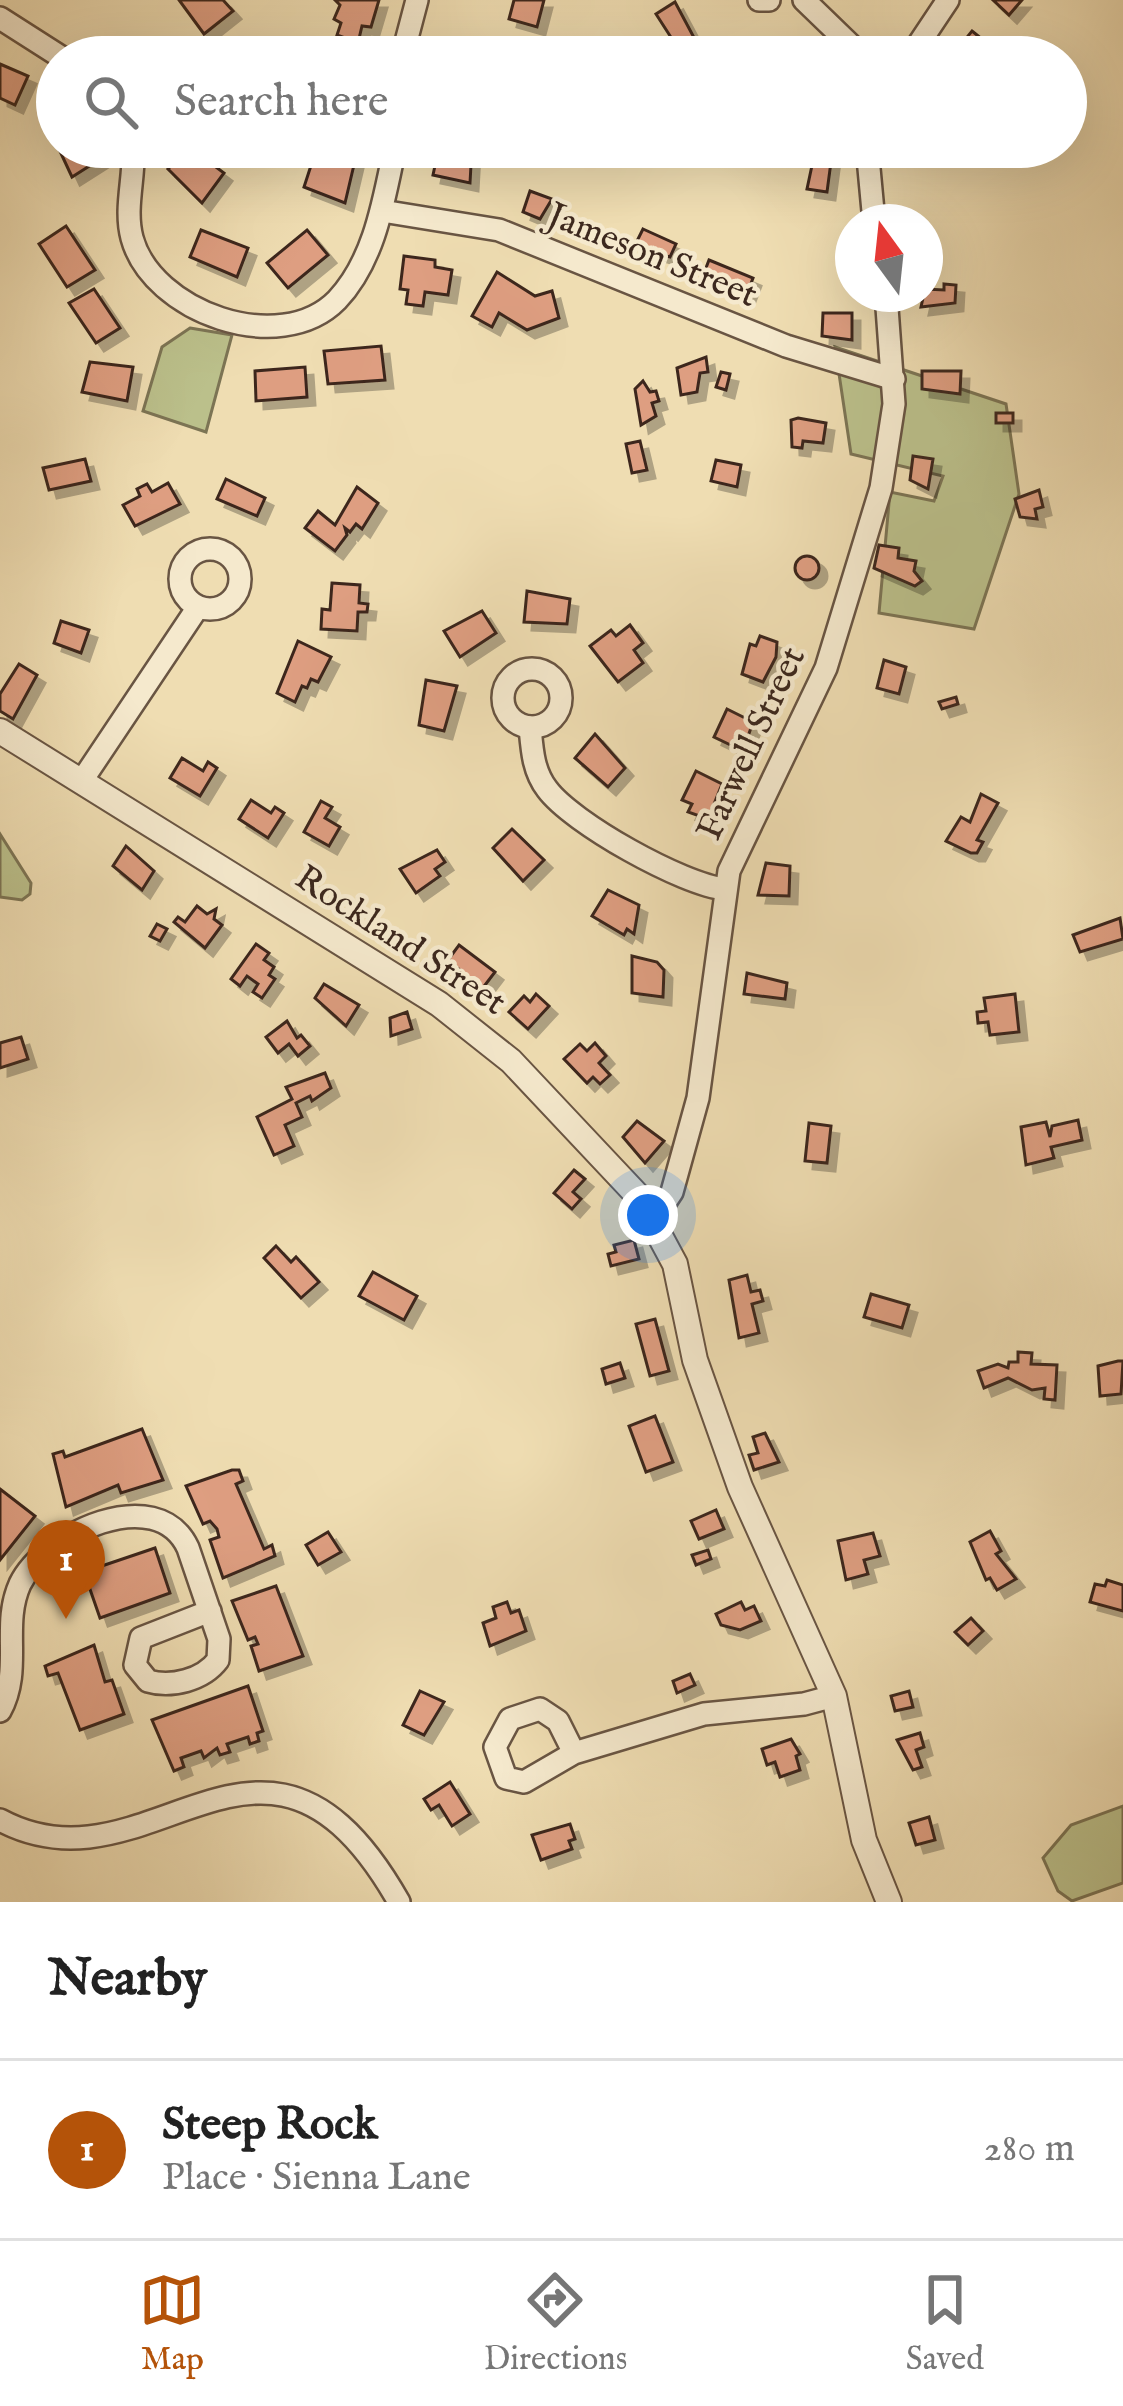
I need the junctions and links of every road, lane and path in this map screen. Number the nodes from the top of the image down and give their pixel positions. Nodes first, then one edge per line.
1 (417, 0) edge
2 (759, 0) edge
3 (769, 0) edge
4 (804, 0) edge
5 (948, 0) edge
6 (0, 18) edge
7 (407, 36) edge
8 (841, 36) edge
9 (924, 36) edge
10 (36, 41) edge
11 (131, 168) edge
12 (390, 168) edge
13 (868, 168) edge
14 (872, 204) edge
15 (382, 211) junction
16 (888, 312) edge
17 (894, 379) junction
18 (198, 607) dead end
19 (530, 727) dead end
20 (0, 730) edge
21 (83, 779) junction
22 (725, 889) junction
23 (654, 1219) junction
24 (210, 1611) dead end
25 (834, 1696) junction
26 (0, 1711) edge
27 (574, 1753) dead end
28 (0, 1820) edge
29 (399, 1902) edge
30 (889, 1902) edge

1 - 7 street
2 - 3 street
4 - 8 street
5 - 9 street
6 - 10 street
11 - 15 street
12 - 15 street
13 - 14 street
15 - 17 street, Jameson Street
16 - 17 street, Farwell Street
17 - 22 street, Farwell Street
18 - 21 street
19 - 22 street
20 - 21 street, Rockland Street
21 - 23 street, Rockland Street
22 - 23 street, Farwell Street
23 - 25 street, Rockland Street
24 - 26 street
25 - 27 street
25 - 30 street, Rockland Street
28 - 29 street

